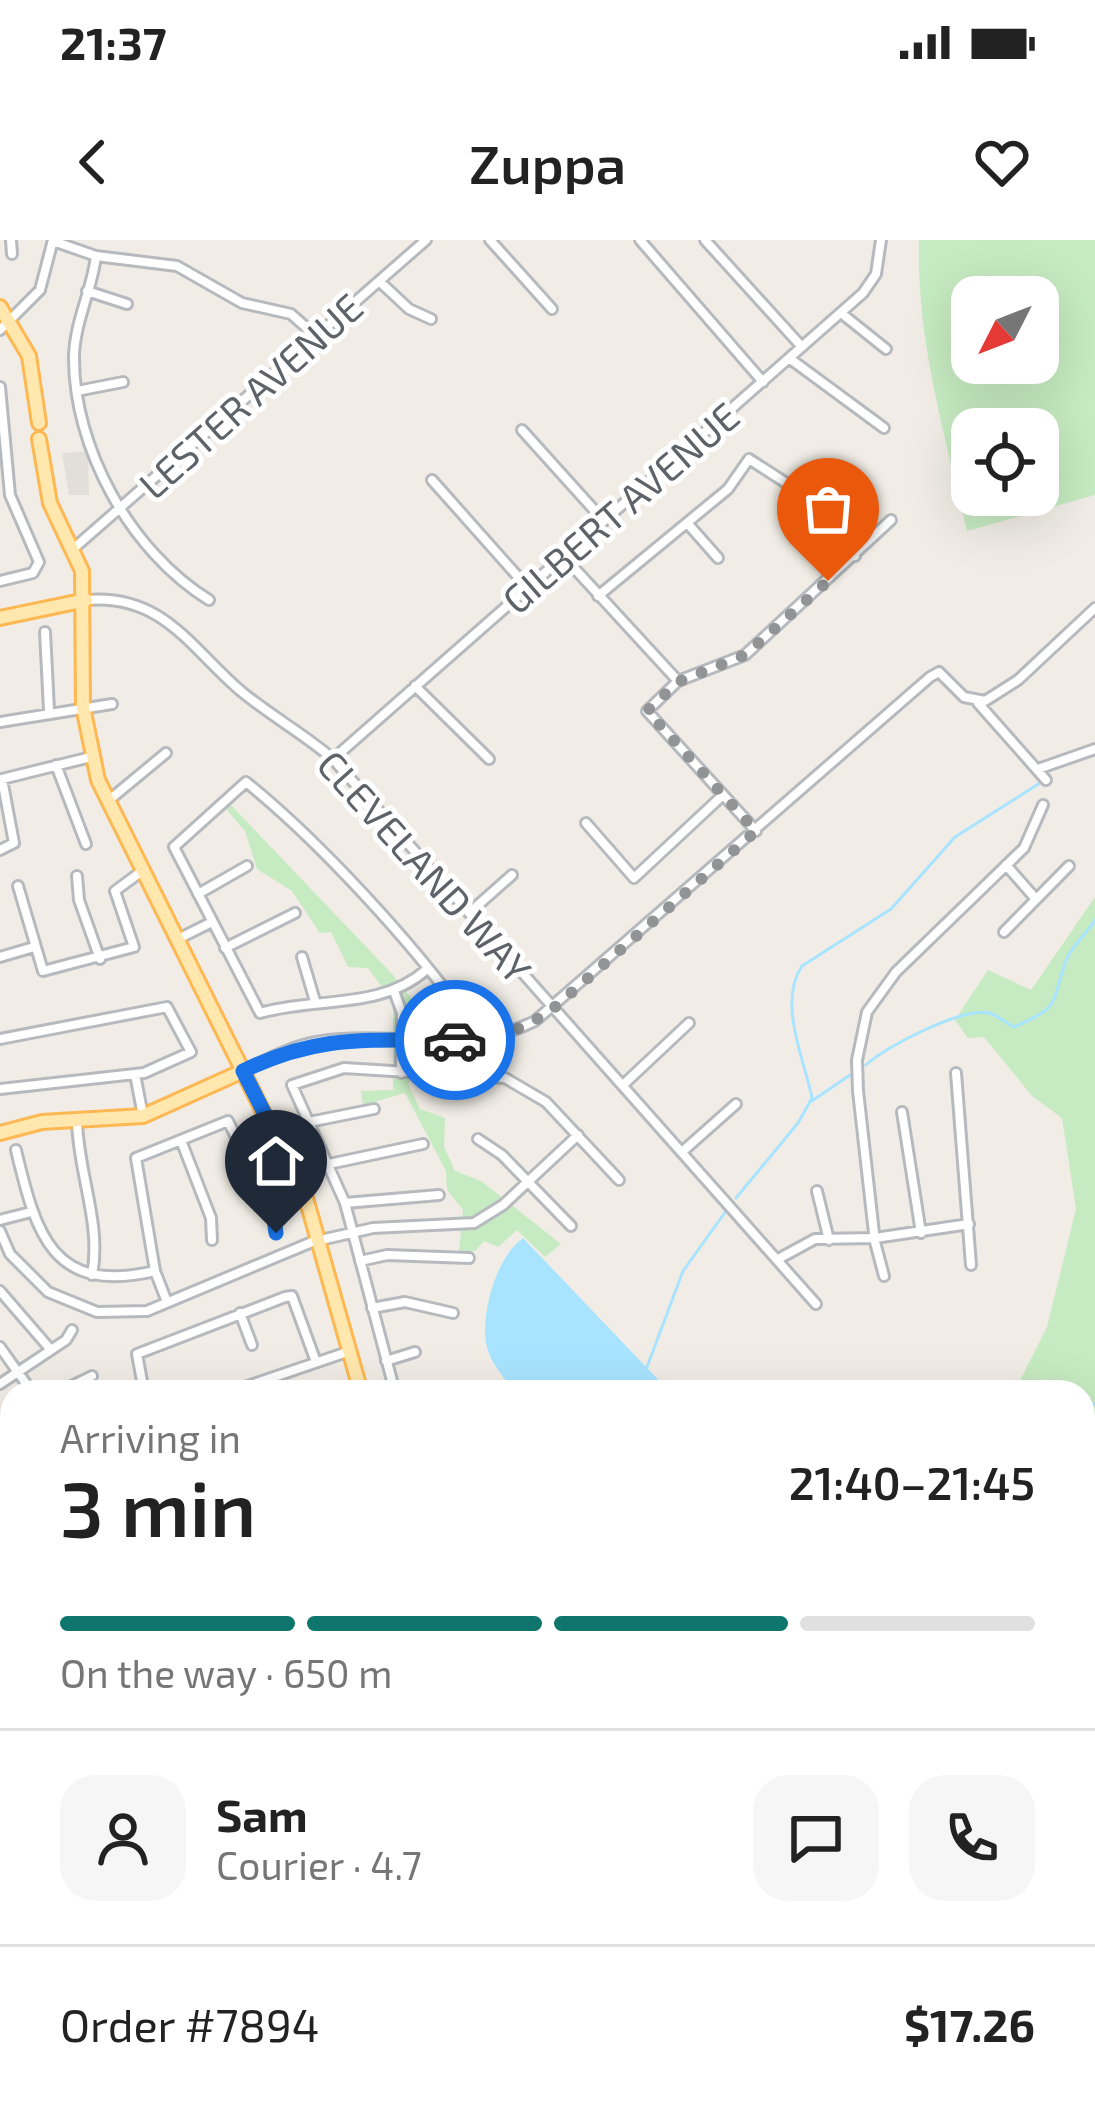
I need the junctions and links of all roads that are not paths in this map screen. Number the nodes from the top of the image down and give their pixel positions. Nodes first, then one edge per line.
1 (11, 240) edge
2 (53, 240) edge
3 (426, 240) edge
4 (490, 240) edge
5 (640, 240) edge
6 (705, 240) edge
7 (880, 240) edge
8 (12, 254) dead end
9 (96, 256) junction
10 (381, 279) junction
11 (87, 291) junction
12 (127, 304) dead end
13 (0, 307) edge
14 (552, 310) dead end
15 (841, 313) junction
16 (431, 319) dead end
17 (6, 326) edge
18 (317, 337) junction
19 (802, 347) junction
20 (886, 349) dead end
21 (789, 358) junction
22 (123, 382) dead end
23 (763, 382) junction
24 (0, 387) edge
25 (77, 392) junction
26 (39, 423) joint
27 (884, 428) dead end
28 (523, 430) dead end
29 (39, 439) joint
30 (432, 479) dead end
31 (120, 511) junction
32 (891, 520) dead end
33 (604, 521) junction
34 (688, 524) junction
35 (74, 549) junction
36 (855, 556) junction
37 (564, 557) junction
38 (718, 558) dead end
39 (0, 580) edge
40 (528, 588) junction
41 (598, 596) junction
42 (86, 600) junction
43 (209, 600) dead end
44 (1095, 608) edge
45 (0, 618) edge
46 (45, 632) dead end
47 (678, 682) junction
48 (416, 686) junction
49 (978, 703) junction
50 (112, 704) dead end
51 (83, 707) junction
52 (49, 710) junction
53 (0, 722) edge
54 (1095, 749) edge
55 (166, 753) dead end
56 (91, 757) junction
57 (333, 759) junction
58 (489, 759) dead end
59 (56, 765) junction
60 (1038, 769) junction
61 (2, 779) edge
62 (1046, 780) dead end
63 (723, 795) junction
64 (107, 802) junction
65 (1043, 805) dead end
66 (586, 824) dead end
67 (756, 831) junction
68 (86, 844) dead end
69 (0, 850) edge
70 (247, 866) dead end
71 (1006, 866) junction
72 (1069, 866) dead end
73 (142, 871) junction
74 (512, 875) dead end
75 (77, 876) dead end
76 (18, 886) dead end
77 (198, 894) junction
78 (1035, 898) junction
79 (295, 913) dead end
80 (469, 913) junction
81 (212, 922) junction
82 (1004, 932) dead end
83 (176, 940) junction
84 (34, 947) junction
85 (225, 947) junction
86 (0, 956) edge
87 (302, 957) dead end
88 (100, 959) junction
89 (426, 970) junction
90 (394, 991) junction
91 (315, 1001) junction
92 (554, 1009) junction
93 (467, 1019) dead end
94 (689, 1024) dead end
95 (0, 1039) edge
96 (402, 1040) junction
97 (243, 1071) junction
98 (401, 1073) junction
99 (956, 1073) dead end
100 (135, 1074) junction
101 (623, 1084) junction
102 (0, 1090) edge
103 (736, 1104) dead end
104 (374, 1109) dead end
105 (902, 1112) dead end
106 (143, 1116) junction
107 (77, 1121) junction
108 (309, 1121) junction
109 (0, 1132) edge
110 (578, 1135) junction
111 (478, 1139) dead end
112 (182, 1143) junction
113 (280, 1144) junction
114 (423, 1144) dead end
115 (16, 1150) dead end
116 (683, 1151) junction
117 (249, 1160) junction
118 (328, 1164) junction
119 (619, 1180) dead end
120 (528, 1181) junction
121 (817, 1191) dead end
122 (439, 1196) dead end
123 (345, 1204) junction
124 (31, 1212) junction
125 (0, 1220) edge
126 (571, 1226) dead end
127 (970, 1227) junction
128 (0, 1231) edge
129 (921, 1232) junction
130 (276, 1233) dead end
131 (352, 1233) junction
132 (212, 1240) dead end
133 (829, 1240) junction
134 (875, 1240) junction
135 (319, 1241) junction
136 (469, 1258) dead end
137 (781, 1260) junction
138 (360, 1261) junction
139 (971, 1265) dead end
140 (155, 1271) junction
141 (92, 1275) junction
142 (884, 1276) dead end
143 (0, 1292) edge
144 (167, 1302) junction
145 (816, 1304) dead end
146 (372, 1308) junction
147 (453, 1312) dead end
148 (241, 1313) junction
149 (72, 1330) dead end
150 (185, 1335) junction
151 (252, 1345) dead end
152 (0, 1347) edge
153 (190, 1348) dead end
154 (51, 1350) junction
155 (350, 1351) junction
156 (415, 1352) dead end
157 (386, 1361) junction
158 (316, 1362) junction
159 (18, 1372) junction
160 (92, 1376) dead end
161 (6, 1380) edge
162 (24, 1380) edge
163 (84, 1380) edge
164 (141, 1380) edge
165 (264, 1380) edge
166 (358, 1380) edge
167 (392, 1380) edge

1 - 8 street
2 - 9 street
2 - 17 street
3 - 10 street, LESTER AVENUE
4 - 14 street
5 - 23 street
6 - 19 street
7 - 15 street, GILBERT AVENUE
9 - 11 street
9 - 18 street
10 - 16 street
10 - 18 street, LESTER AVENUE
11 - 12 street
11 - 25 street
13 - 17 main road
15 - 19 street, GILBERT AVENUE
15 - 20 street
17 - 26 main road
18 - 31 street, LESTER AVENUE
19 - 21 street, GILBERT AVENUE
21 - 23 street, GILBERT AVENUE
21 - 27 street
22 - 25 street
23 - 33 street, GILBERT AVENUE
24 - 39 street
25 - 31 street
26 - 29 street
28 - 33 street
29 - 35 main road
30 - 40 street
31 - 35 street, LESTER AVENUE
31 - 43 street
32 - 36 street
33 - 37 street, GILBERT AVENUE
34 - 36 street
34 - 38 street
34 - 41 street
35 - 42 main road
36 - 47 street
37 - 40 street, GILBERT AVENUE
37 - 41 street
40 - 48 street, GILBERT AVENUE
41 - 47 street
42 - 45 main road
42 - 51 main road
42 - 57 street, CLEVELAND WAY
44 - 49 street
46 - 52 street
47 - 63 street
48 - 57 street, GILBERT AVENUE
48 - 58 street
49 - 60 street
49 - 67 street
50 - 51 street
51 - 52 street
51 - 56 main road
52 - 53 street
54 - 60 street
55 - 64 street
56 - 59 street
56 - 64 main road
57 - 80 street, CLEVELAND WAY
59 - 61 street
59 - 68 street
60 - 62 street
61 - 69 street
63 - 66 street
63 - 67 street
64 - 73 main road
65 - 71 street
67 - 92 street
70 - 77 street
71 - 78 street
71 - 134 street
72 - 78 street
73 - 83 main road
73 - 88 street
74 - 80 street
75 - 88 street
76 - 84 street
77 - 81 street
77 - 89 street
78 - 82 street
79 - 85 street
80 - 92 street, CLEVELAND WAY
81 - 83 street
81 - 85 street
83 - 97 main road
84 - 86 street
84 - 88 street
85 - 91 street
87 - 91 street
89 - 90 street
89 - 93 street
90 - 91 street
90 - 96 street
92 - 96 street
92 - 101 street, CLEVELAND WAY
94 - 101 street
95 - 100 street
96 - 97 street
96 - 98 street
97 - 106 main road
97 - 113 main road
98 - 108 street
98 - 110 street
99 - 127 street
100 - 102 street
100 - 106 street
101 - 116 street, CLEVELAND WAY
103 - 116 street
104 - 108 street
105 - 129 street
106 - 107 main road
107 - 109 main road
107 - 141 street
108 - 118 street
110 - 119 street
110 - 120 street
111 - 120 street
112 - 117 street
112 - 132 street
112 - 140 street
113 - 117 street
113 - 135 main road
114 - 118 street
115 - 124 street
116 - 137 street, CLEVELAND WAY
117 - 130 street
118 - 123 street
120 - 126 street
120 - 131 street
121 - 133 street
122 - 123 street
123 - 131 street
124 - 125 street
124 - 141 street
127 - 129 street
127 - 139 street
128 - 144 street
129 - 134 street
131 - 135 street
131 - 138 street
133 - 134 street
133 - 137 street
134 - 142 street
135 - 144 street
135 - 155 main road
136 - 138 street
137 - 145 street, CLEVELAND WAY
138 - 146 street
140 - 141 street
140 - 144 street
143 - 154 street
146 - 147 street
146 - 157 street
148 - 150 street
148 - 151 street
148 - 158 street
149 - 154 street
150 - 153 street
150 - 164 street
152 - 159 street
154 - 159 street
155 - 158 street
155 - 166 main road
156 - 157 street
157 - 167 street
158 - 165 street
159 - 161 street
159 - 162 street
160 - 163 street

